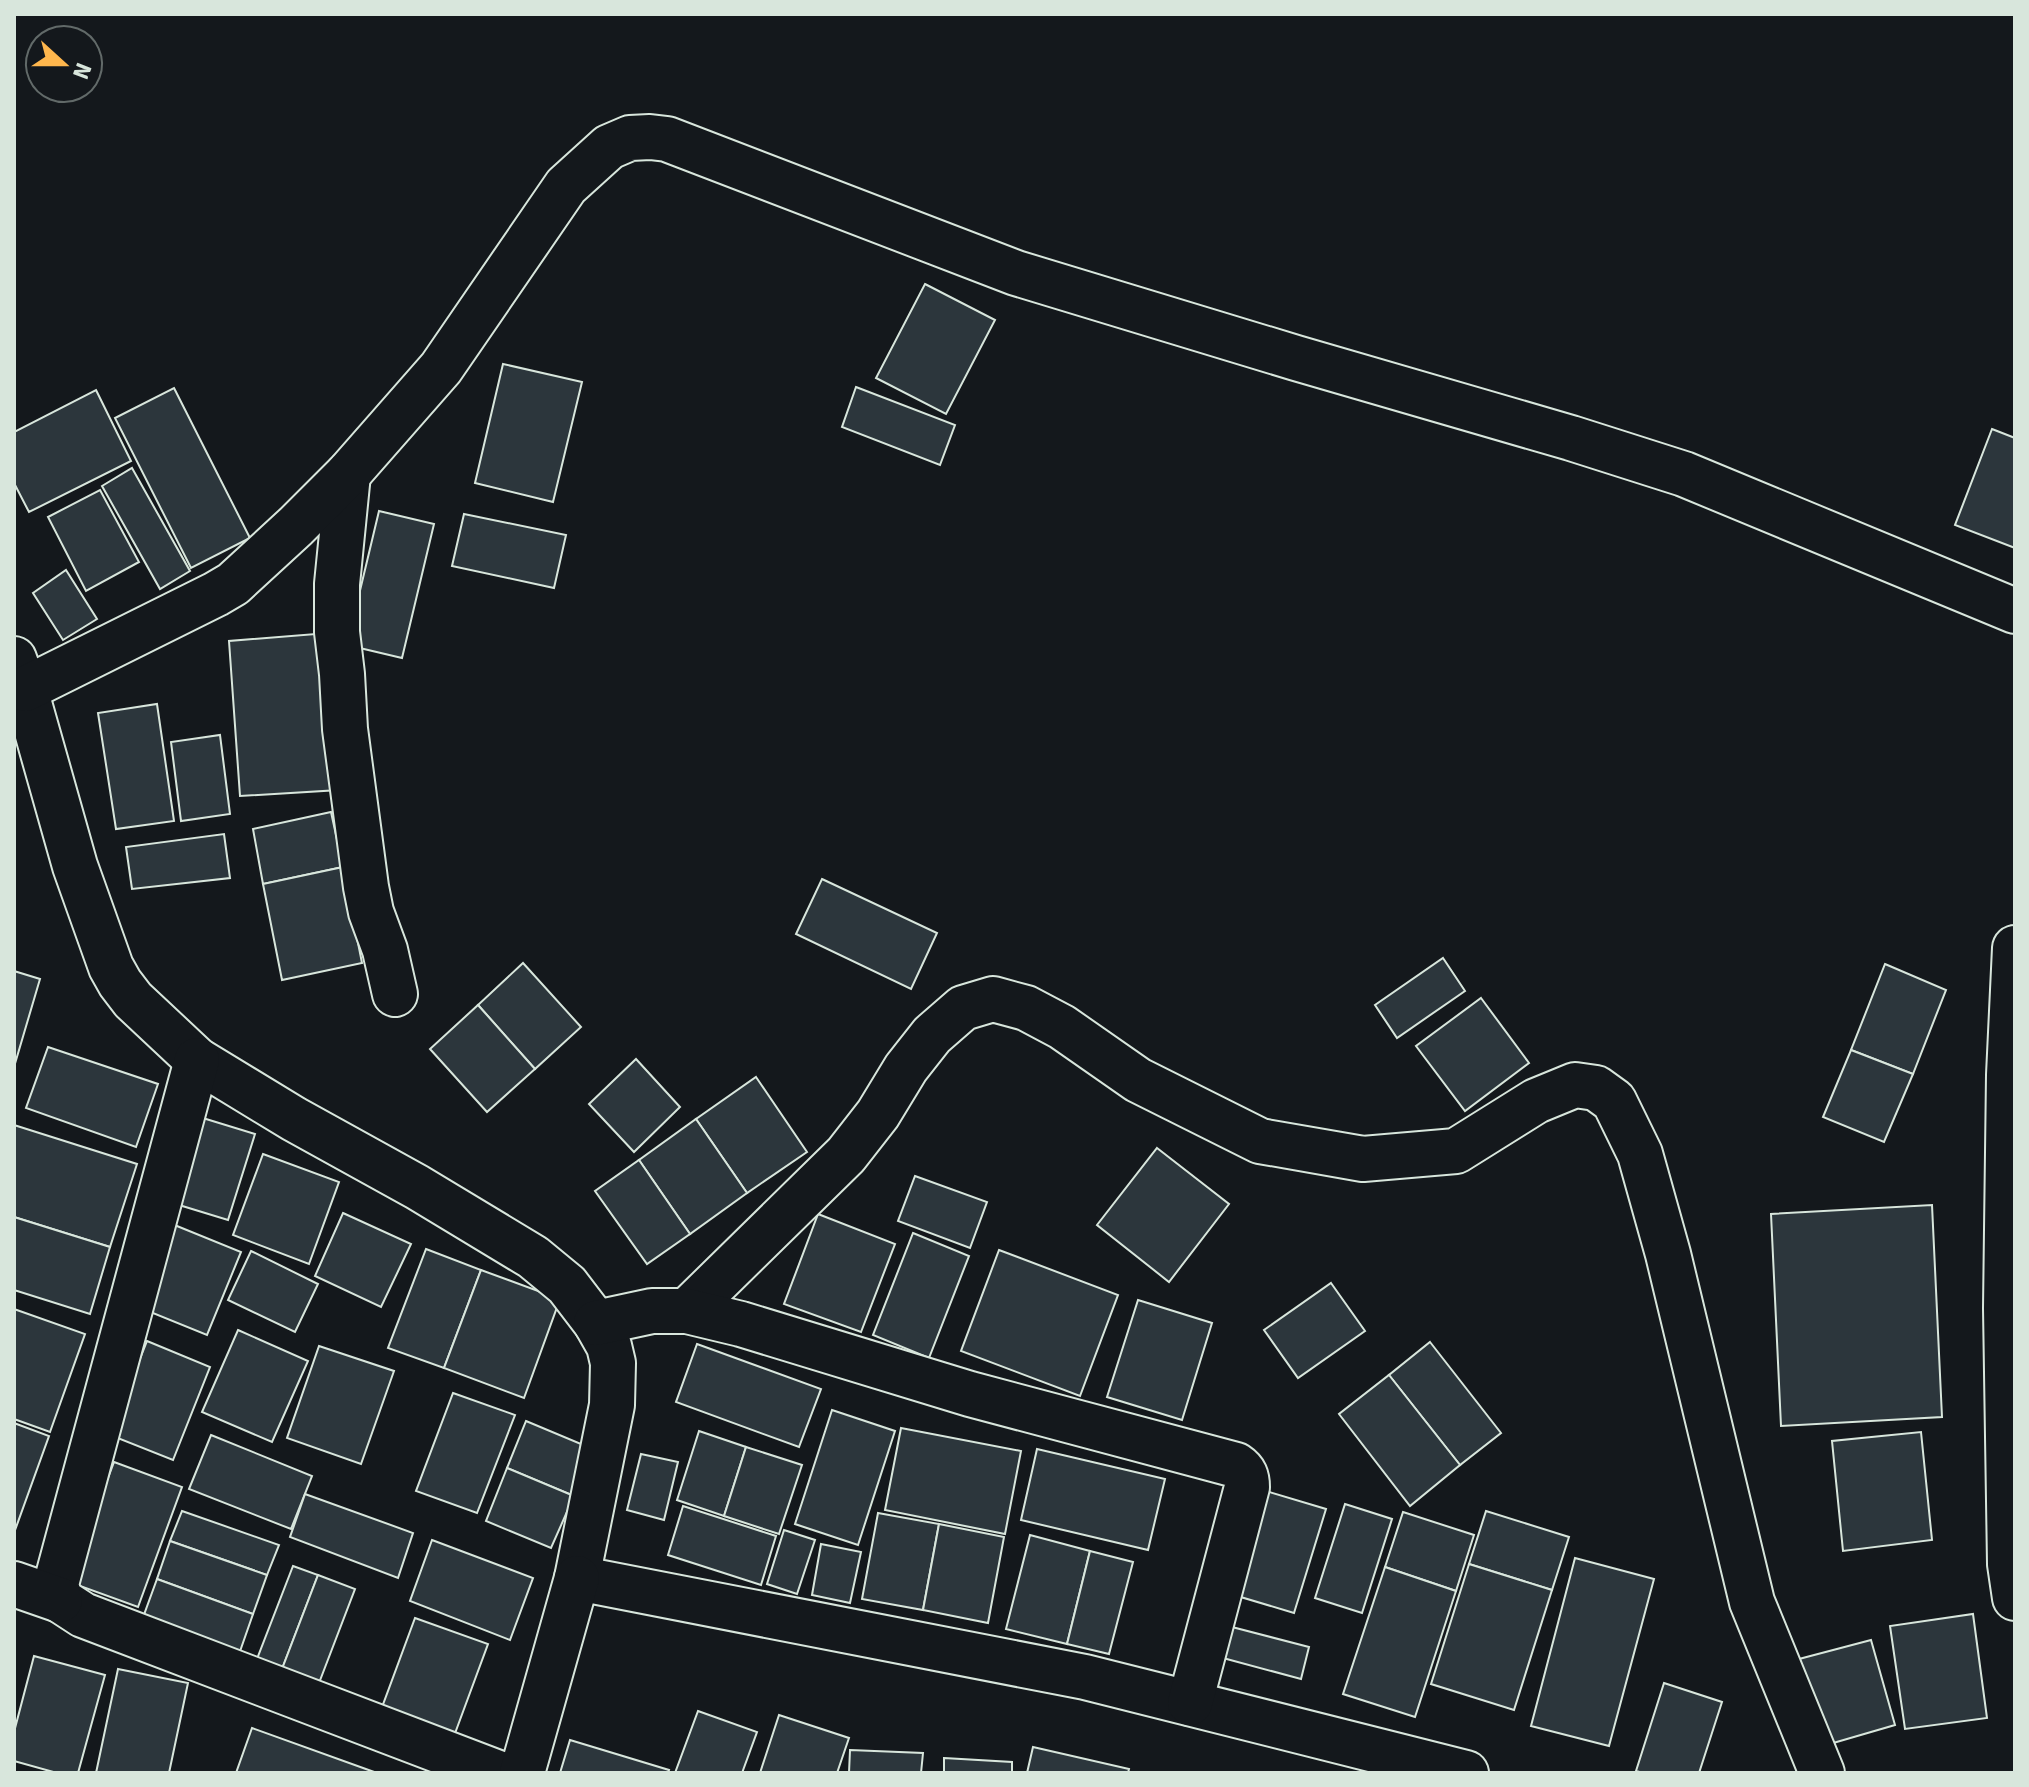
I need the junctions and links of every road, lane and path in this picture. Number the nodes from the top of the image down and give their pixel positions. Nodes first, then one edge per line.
1 (348, 474) junction
2 (2015, 611) edge
3 (19, 674) edge
4 (2014, 955) edge
5 (395, 994) dead end
6 (197, 1060) junction
7 (687, 1311) junction
8 (596, 1323) junction
9 (577, 1578) junction
10 (14, 1584) edge
11 (2015, 1598) edge
12 (60, 1600) junction
13 (1190, 1703) junction
14 (498, 1773) edge
15 (522, 1773) edge
16 (1466, 1773) edge
17 (1822, 1773) edge

1 - 2 street
1 - 3 street
1 - 5 street
3 - 6 street
4 - 11 street
6 - 8 street
6 - 12 street
7 - 8 street
7 - 13 street
7 - 17 street
8 - 9 street
9 - 13 street
9 - 15 street
10 - 12 street
12 - 14 street
13 - 16 street

